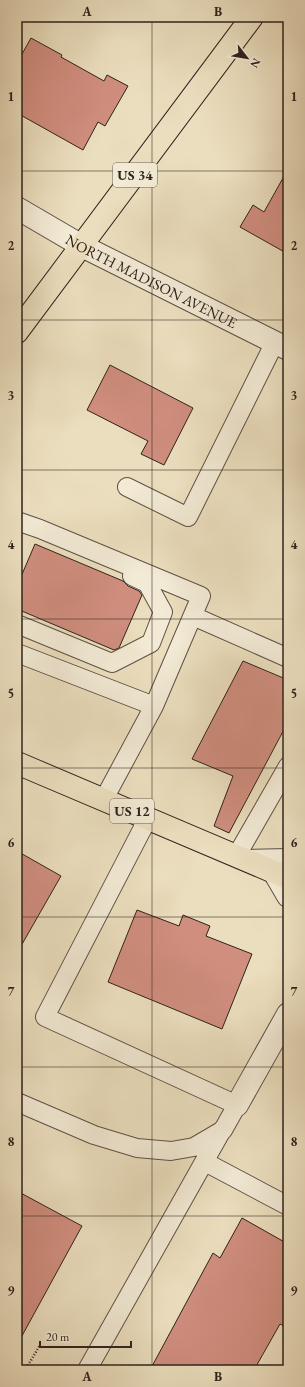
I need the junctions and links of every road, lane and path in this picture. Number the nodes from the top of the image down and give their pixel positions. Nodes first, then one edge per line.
1 (252, 17) edge
2 (17, 208) edge
3 (82, 246) junction
4 (17, 332) edge
5 (282, 345) edge
6 (127, 487) dead end
7 (17, 521) edge
8 (17, 533) edge
9 (193, 616) junction
10 (17, 624) edge
11 (17, 652) edge
12 (288, 658) edge
13 (154, 706) junction
14 (17, 763) edge
15 (288, 766) edge
16 (104, 799) junction
17 (148, 818) junction
18 (242, 857) junction
19 (283, 869) edge
20 (288, 896) edge
21 (288, 1014) edge
22 (17, 1102) edge
23 (238, 1105) junction
24 (223, 1130) junction
25 (205, 1162) junction
26 (288, 1206) edge
27 (40, 1345) dead end
28 (24, 1370) edge
29 (87, 1370) edge

1 - 3 main road, US 34
2 - 3 street, NORTH MADISON AVENUE
3 - 4 main road, US 34
3 - 5 street, NORTH MADISON AVENUE
5 - 6 lane
7 - 9 lane
8 - 10 lane
9 - 12 lane
9 - 13 lane
11 - 13 lane
13 - 16 lane
14 - 16 main road, US 12
15 - 18 lane
16 - 17 main road, US 12
17 - 18 main road, US 12
17 - 23 lane
18 - 19 main road, US 12
19 - 20 street
21 - 23 street
22 - 24 lane
23 - 24 lane
24 - 25 lane
25 - 26 lane
25 - 29 lane
27 - 28 path

